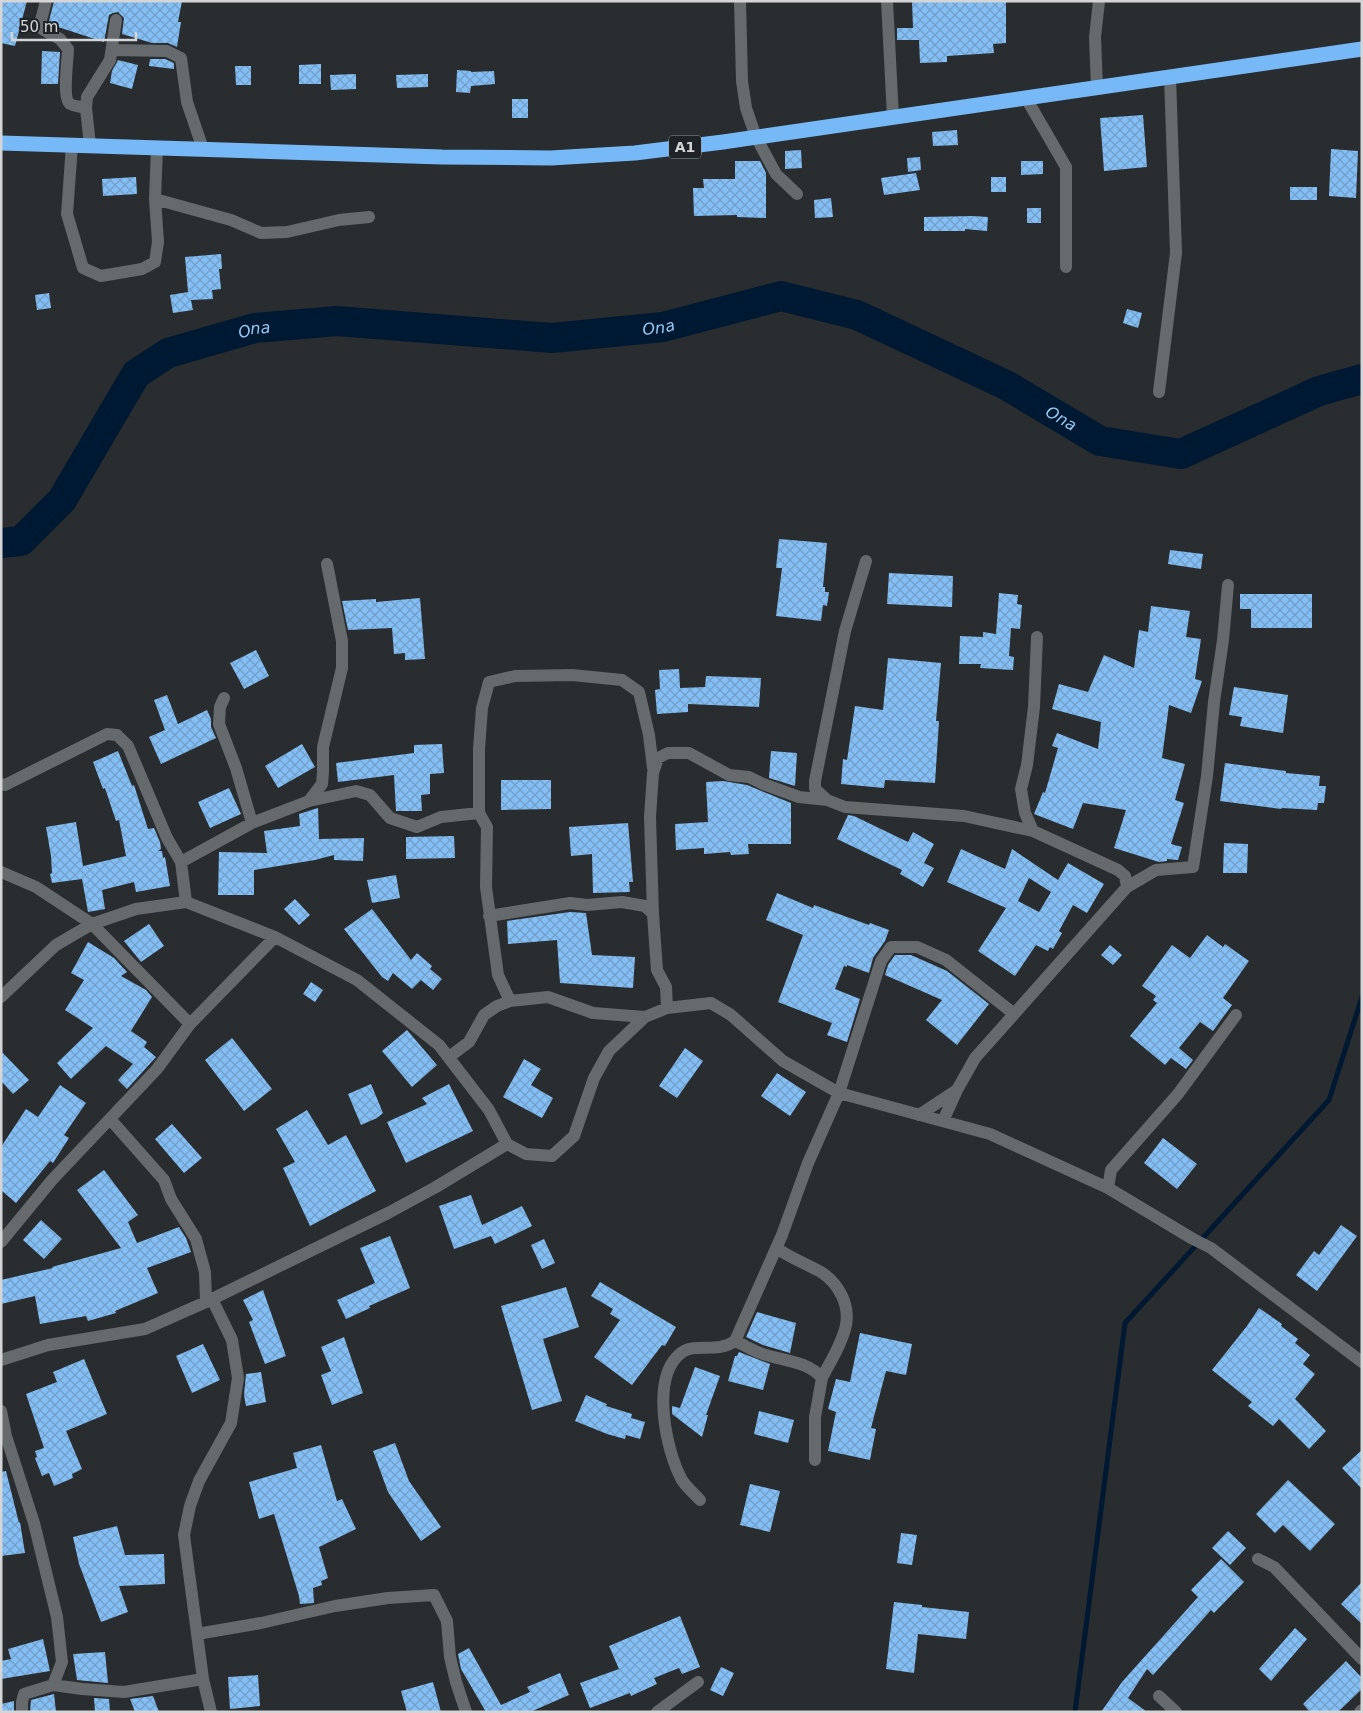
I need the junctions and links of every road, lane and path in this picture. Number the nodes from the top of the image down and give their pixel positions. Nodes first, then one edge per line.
1 (46, 1) edge
2 (740, 1) edge
3 (887, 1) edge
4 (1098, 1) edge
5 (116, 20) dead end
6 (112, 50) junction
7 (1362, 50) edge
8 (1170, 76) junction
9 (1097, 88) junction
10 (1026, 98) junction
11 (86, 108) junction
12 (893, 117) junction
13 (756, 137) junction
14 (1, 143) edge
15 (72, 145) junction
16 (90, 145) junction
17 (157, 147) junction
18 (203, 149) junction
19 (797, 194) dead end
20 (155, 199) junction
21 (369, 217) dead end
22 (1066, 267) dead end
23 (1159, 392) dead end
24 (866, 561) dead end
25 (327, 564) dead end
26 (1228, 585) dead end
27 (1037, 637) dead end
28 (224, 698) dead end
29 (654, 770) junction
30 (1, 784) edge
31 (827, 800) junction
32 (309, 801) junction
33 (479, 813) junction
34 (252, 823) junction
35 (1033, 831) junction
36 (181, 862) junction
37 (1, 872) edge
38 (1127, 887) junction
39 (186, 902) junction
40 (653, 914) junction
41 (489, 916) junction
42 (92, 924) junction
43 (275, 937) junction
44 (1, 997) edge
45 (510, 1001) junction
46 (667, 1008) junction
47 (1013, 1013) junction
48 (1236, 1015) dead end
49 (645, 1017) junction
50 (190, 1024) junction
51 (448, 1057) junction
52 (957, 1090) junction
53 (839, 1093) junction
54 (919, 1115) junction
55 (110, 1119) junction
56 (949, 1123) junction
57 (506, 1144) junction
58 (1108, 1188) junction
59 (1, 1242) edge
60 (776, 1248) junction
61 (209, 1301) junction
62 (736, 1340) junction
63 (1, 1360) edge
64 (1362, 1362) edge
65 (822, 1378) junction
66 (1, 1411) edge
67 (815, 1460) dead end
68 (700, 1500) dead end
69 (1258, 1559) dead end
70 (197, 1634) junction
71 (1362, 1659) edge
72 (203, 1678) junction
73 (698, 1682) dead end
74 (53, 1685) junction
75 (1159, 1696) dead end
76 (22, 1712) edge
77 (212, 1712) edge
78 (466, 1712) edge
79 (657, 1712) edge
80 (1176, 1712) edge

1 - 11 street
2 - 13 street
3 - 12 street
4 - 9 street
5 - 6 street
6 - 11 street
6 - 18 street
7 - 8 highway, A1
8 - 9 highway, A1
8 - 23 street
9 - 10 highway, A1
10 - 12 highway, A1
10 - 22 street
11 - 16 street
12 - 13 highway, A1
13 - 18 highway, A1
13 - 19 street
14 - 15 highway, A1
15 - 16 highway, A1
15 - 20 street
16 - 17 highway, A1
17 - 18 highway, A1
17 - 20 street
20 - 21 street
24 - 31 street
25 - 32 street
26 - 38 street
27 - 35 street
28 - 34 street
29 - 31 street
29 - 33 street
29 - 40 street
30 - 36 street
31 - 35 street
32 - 33 street
32 - 34 street
33 - 41 street
34 - 36 street
35 - 38 street
36 - 39 street
37 - 42 street
38 - 47 street
39 - 42 street
39 - 43 street
40 - 41 street
40 - 46 street
41 - 45 street
42 - 44 street
42 - 50 street
43 - 50 street
43 - 51 street
45 - 49 street
45 - 51 street
46 - 49 street
46 - 53 street
47 - 52 street
47 - 53 street
48 - 58 street
49 - 57 street
50 - 55 street
51 - 57 street
52 - 54 street
52 - 56 street
53 - 54 street
53 - 60 street
54 - 56 street
55 - 59 street
55 - 61 street
56 - 58 street
57 - 61 street
58 - 64 street
60 - 62 street
60 - 65 street
61 - 63 street
61 - 70 street
62 - 65 street
62 - 68 street
65 - 67 street
66 - 74 street
69 - 71 street
70 - 72 street
70 - 78 street
72 - 74 street
72 - 77 street
73 - 79 street
74 - 76 street
75 - 80 street

